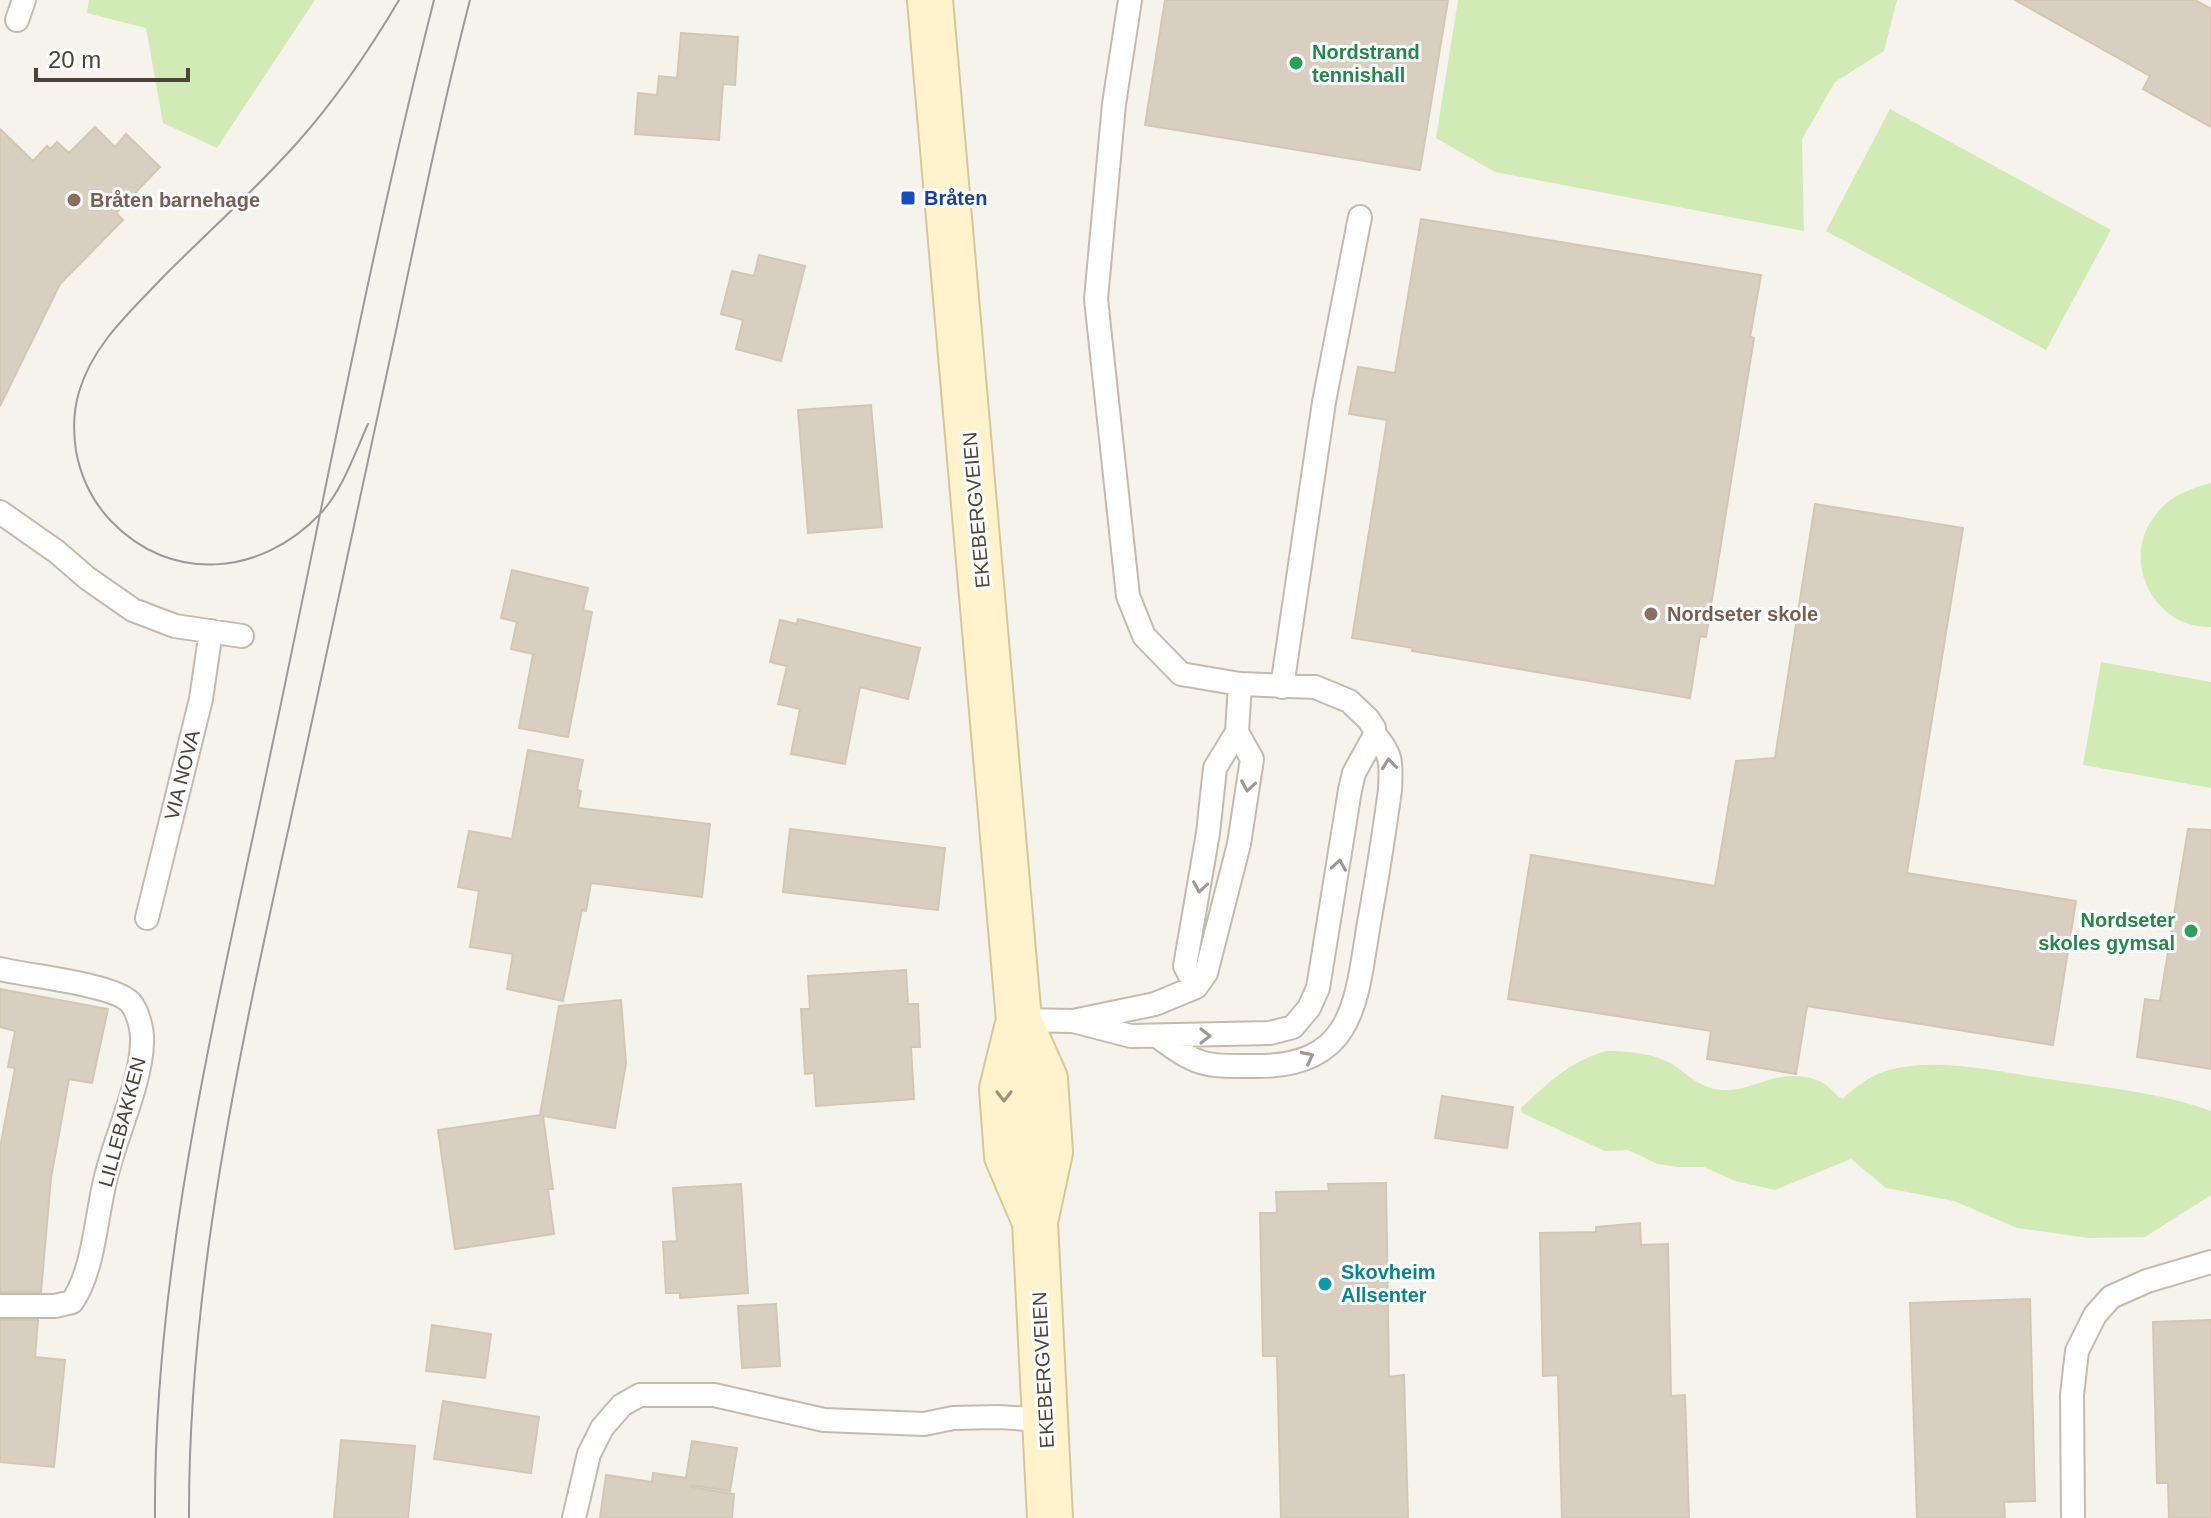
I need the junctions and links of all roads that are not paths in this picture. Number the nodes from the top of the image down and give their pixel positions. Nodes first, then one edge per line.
1 (930, 0) edge
2 (1130, 0) edge
3 (1360, 217) dead end
4 (0, 512) edge
5 (211, 631) junction
6 (242, 636) dead end
7 (1240, 684) junction
8 (1282, 687) junction
9 (1237, 732) junction
10 (1375, 735) junction
11 (147, 918) dead end
12 (0, 969) edge
13 (1196, 987) junction
14 (1019, 1020) junction
15 (1073, 1021) junction
16 (1157, 1036) junction
17 (2211, 1262) edge
18 (0, 1306) edge
19 (1046, 1420) junction
20 (574, 1518) edge
21 (1050, 1518) edge
22 (2073, 1518) edge

1 - 14 main road, EKEBERGVEIEN
2 - 7 lane
3 - 8 lane
4 - 5 lane
5 - 6 lane
5 - 11 lane, VIA NOVA
7 - 8 lane
7 - 9 lane
8 - 10 lane
9 -> 13 lane
9 -> 13 lane
16 -> 10 lane
16 -> 10 lane
12 - 18 lane, LILLEBAKKEN
13 - 15 lane
14 - 15 lane
14 - 19 main road, EKEBERGVEIEN
15 - 16 lane
17 - 22 lane
19 - 20 lane
19 - 21 main road, EKEBERGVEIEN

